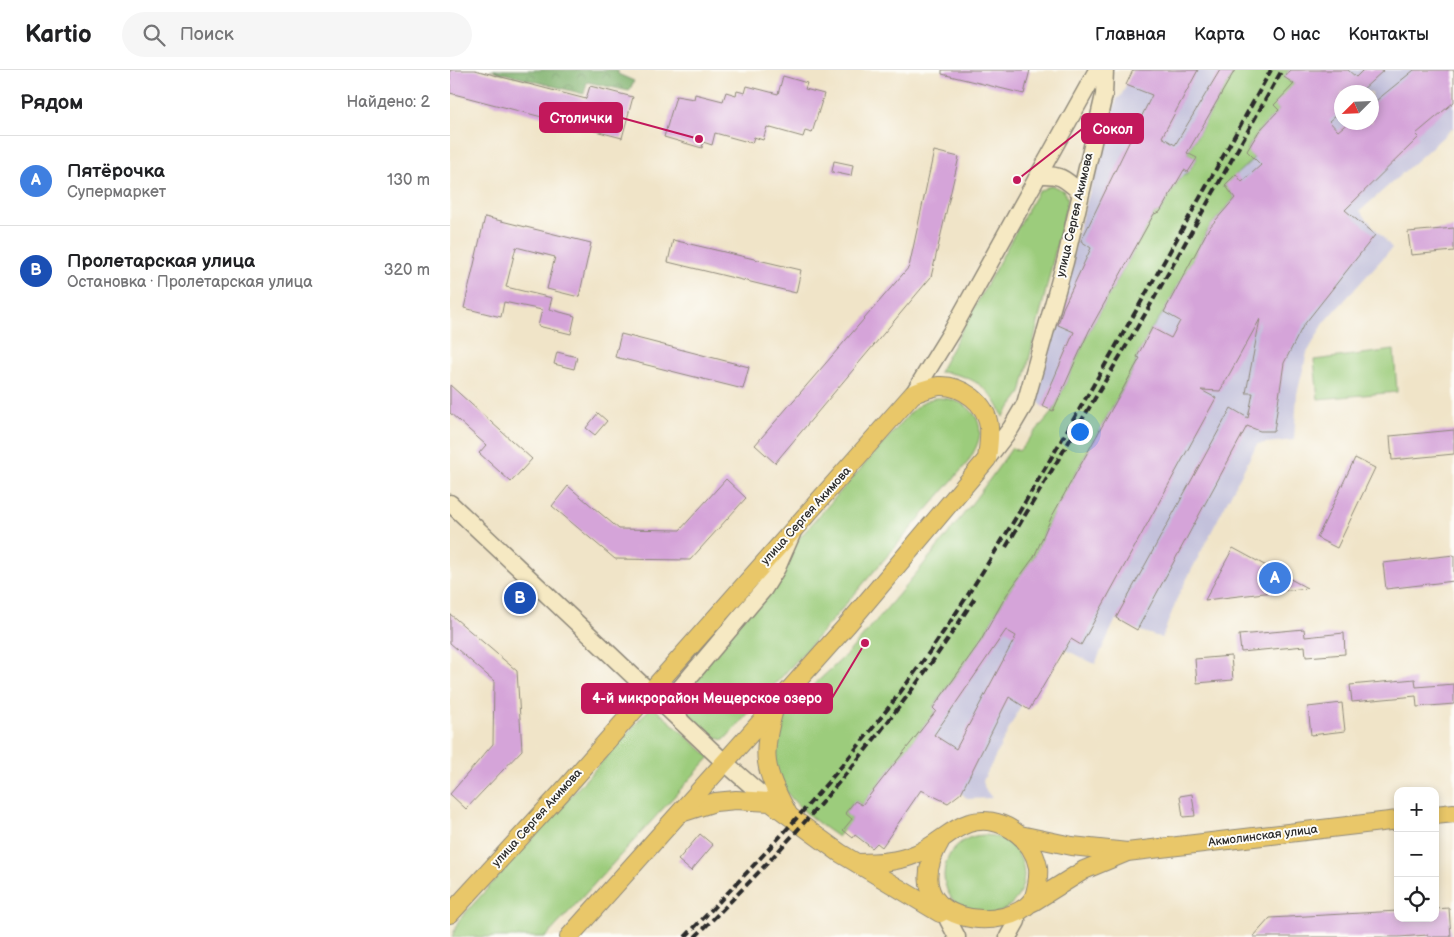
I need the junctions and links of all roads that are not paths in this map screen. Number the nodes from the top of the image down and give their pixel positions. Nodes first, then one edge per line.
1 (1097, 70) edge
2 (1105, 70) edge
3 (1039, 175) junction
4 (1080, 192) junction
5 (913, 394) junction
6 (987, 459) junction
7 (450, 503) edge
8 (795, 528) junction
9 (650, 691) junction
10 (775, 704) junction
11 (680, 720) junction
12 (724, 762) junction
13 (770, 802) junction
14 (681, 813) junction
15 (1454, 813) edge
16 (788, 814) junction
17 (1439, 815) edge
18 (1394, 820) edge
19 (1020, 835) junction
20 (940, 842) junction
21 (1127, 852) junction
22 (857, 863) junction
23 (1033, 902) junction
24 (450, 914) edge
25 (945, 917) junction
26 (1017, 921) junction
27 (569, 937) edge
28 (957, 937) edge
29 (1008, 937) edge

1 - 3 main road, улица Сергея Акимова
2 - 4 main road, улица Сергея Акимова
3 - 4 main road
3 - 5 main road, улица Сергея Акимова
4 - 6 main road, улица Сергея Акимова
5 - 6 main road
5 - 8 main road, улица Сергея Акимова
6 - 10 main road, улица Сергея Акимова
7 - 9 main road
8 - 9 main road, улица Сергея Акимова
8 - 11 main road
9 - 11 main road
9 - 24 main road, улица Сергея Акимова
10 - 12 main road, улица Сергея Акимова
10 - 16 main road
11 - 12 main road
12 - 13 main road
12 - 14 main road, улица Сергея Акимова
13 - 14 main road
13 - 16 main road
14 - 27 main road, улица Сергея Акимова
15 - 17 main road
16 - 22 main road
18 - 21 main road, Акмолинская улица
19 - 20 main road
19 - 21 main road
19 - 23 main road
20 - 22 main road
20 - 25 main road
21 - 23 main road
22 - 25 main road
23 - 26 main road
25 - 26 main road
25 - 28 main road
26 - 29 main road

